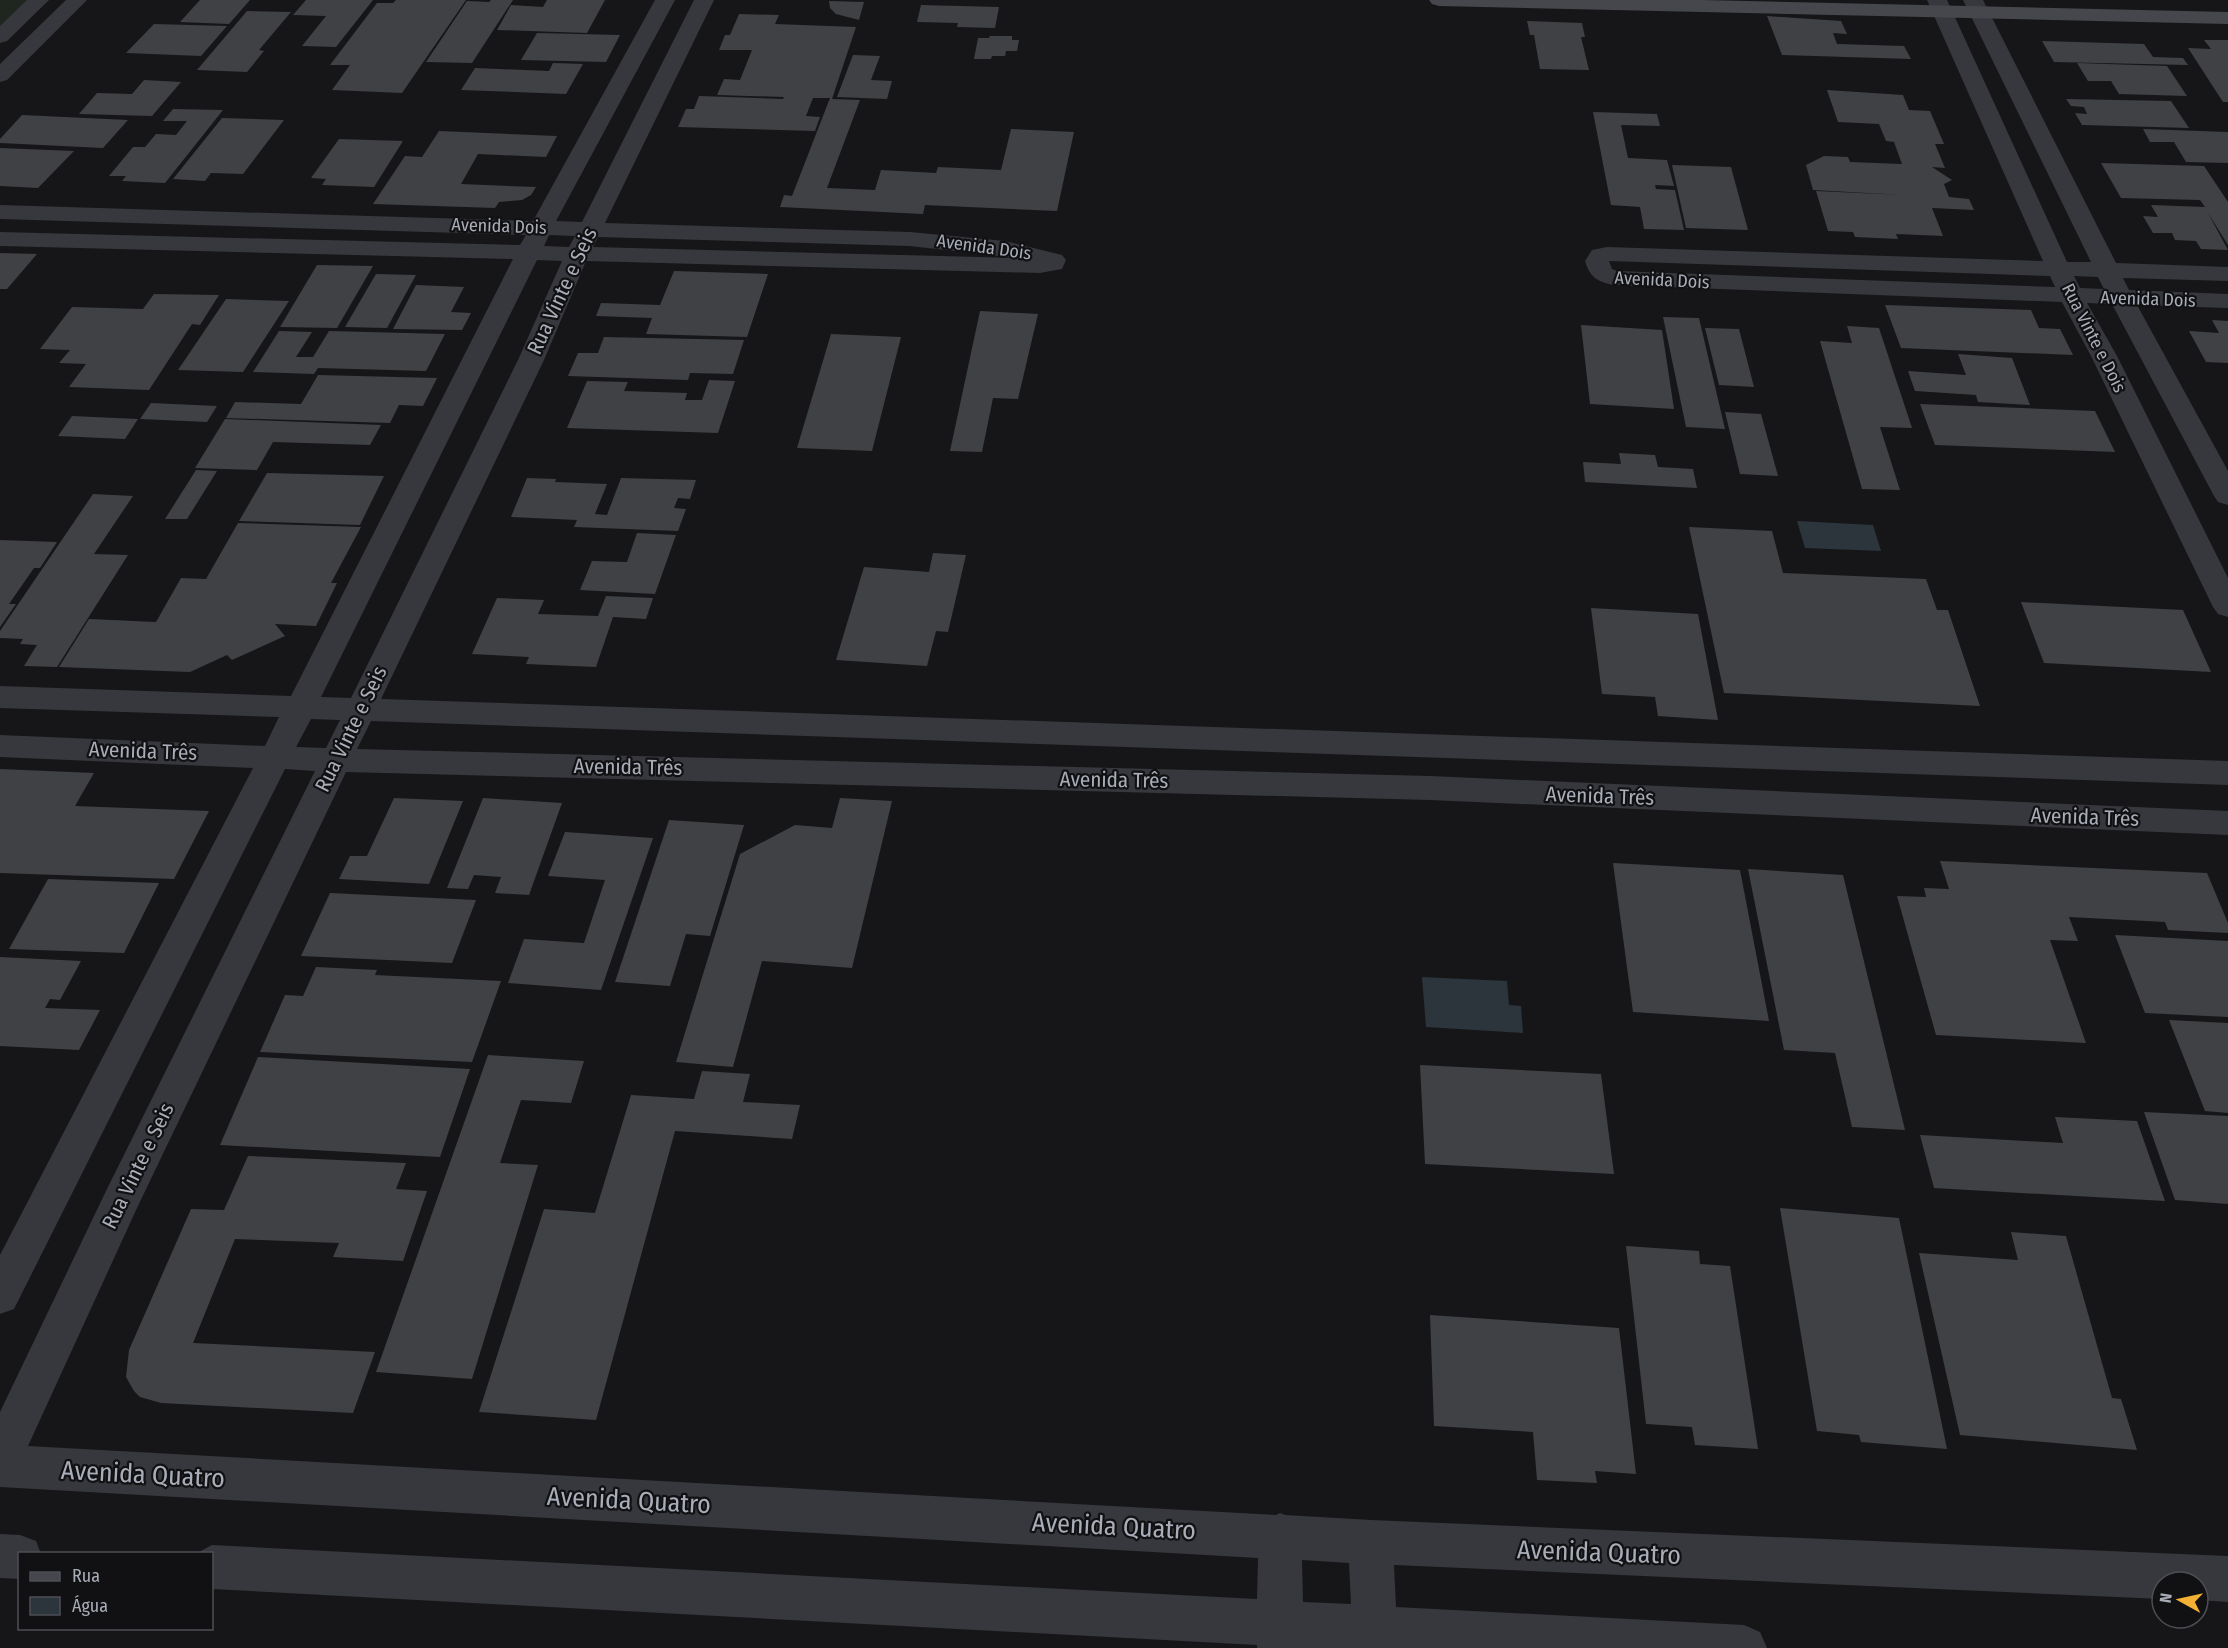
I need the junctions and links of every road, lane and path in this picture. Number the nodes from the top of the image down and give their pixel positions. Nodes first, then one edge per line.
1 (39, 0) edge
2 (77, 0) edge
3 (665, 0) edge
4 (704, 0) edge
5 (1439, 0) edge
6 (2024, 0) edge
7 (2228, 5) edge
8 (1939, 6) edge
9 (1977, 6) edge
10 (2228, 18) edge
11 (0, 38) edge
12 (0, 76) edge
13 (0, 212) edge
14 (0, 239) edge
15 (535, 241) junction
16 (584, 242) junction
17 (2058, 268) junction
18 (2107, 270) junction
19 (2228, 274) edge
20 (2071, 296) junction
21 (2121, 298) junction
22 (2228, 301) edge
23 (2228, 496) edge
24 (2228, 608) edge
25 (0, 698) edge
26 (300, 709) junction
27 (361, 709) junction
28 (0, 746) edge
29 (275, 757) junction
30 (336, 760) junction
31 (2228, 773) edge
32 (2228, 823) edge
33 (0, 1296) edge
34 (0, 1459) edge
35 (0, 1467) edge
36 (1280, 1535) junction
37 (1371, 1542) junction
38 (0, 1556) edge
39 (18, 1557) edge
40 (213, 1567) edge
41 (2228, 1579) edge
42 (1280, 1635) edge
43 (1375, 1639) edge
44 (1744, 1648) edge

1 - 11 street
2 - 12 street
3 - 15 street
4 - 16 street, Rua Vinte e Seis
5 - 8 main road
6 - 7 main road
8 - 9 main road
8 - 17 street, Rua Vinte e Dois
9 - 10 main road
9 - 18 street
13 - 15 street, Avenida Dois
14 - 15 street, Avenida Dois
15 - 16 street, Avenida Dois
15 - 26 street
16 - 16 street, Avenida Dois
16 - 27 street, Rua Vinte e Seis
17 - 18 street, Avenida Dois
17 - 20 street, Rua Vinte e Dois
17 - 20 street, Avenida Dois
18 - 19 street, Avenida Dois
18 - 21 street
20 - 21 street, Avenida Dois
20 - 24 street, Rua Vinte e Dois
21 - 22 street, Avenida Dois
21 - 23 street
25 - 26 street, Avenida Três
26 - 27 street, Avenida Três
26 - 29 street
27 - 30 street, Rua Vinte e Seis
27 - 31 street, Avenida Três
28 - 29 street, Avenida Três
29 - 30 street, Avenida Três
29 - 33 street
30 - 32 street, Avenida Três
30 - 34 street, Rua Vinte e Seis
35 - 36 street, Avenida Quatro
36 - 37 street, Avenida Quatro
36 - 42 street
37 - 41 street, Avenida Quatro
37 - 43 street
38 - 39 street
40 - 42 street
42 - 43 street
43 - 44 street

